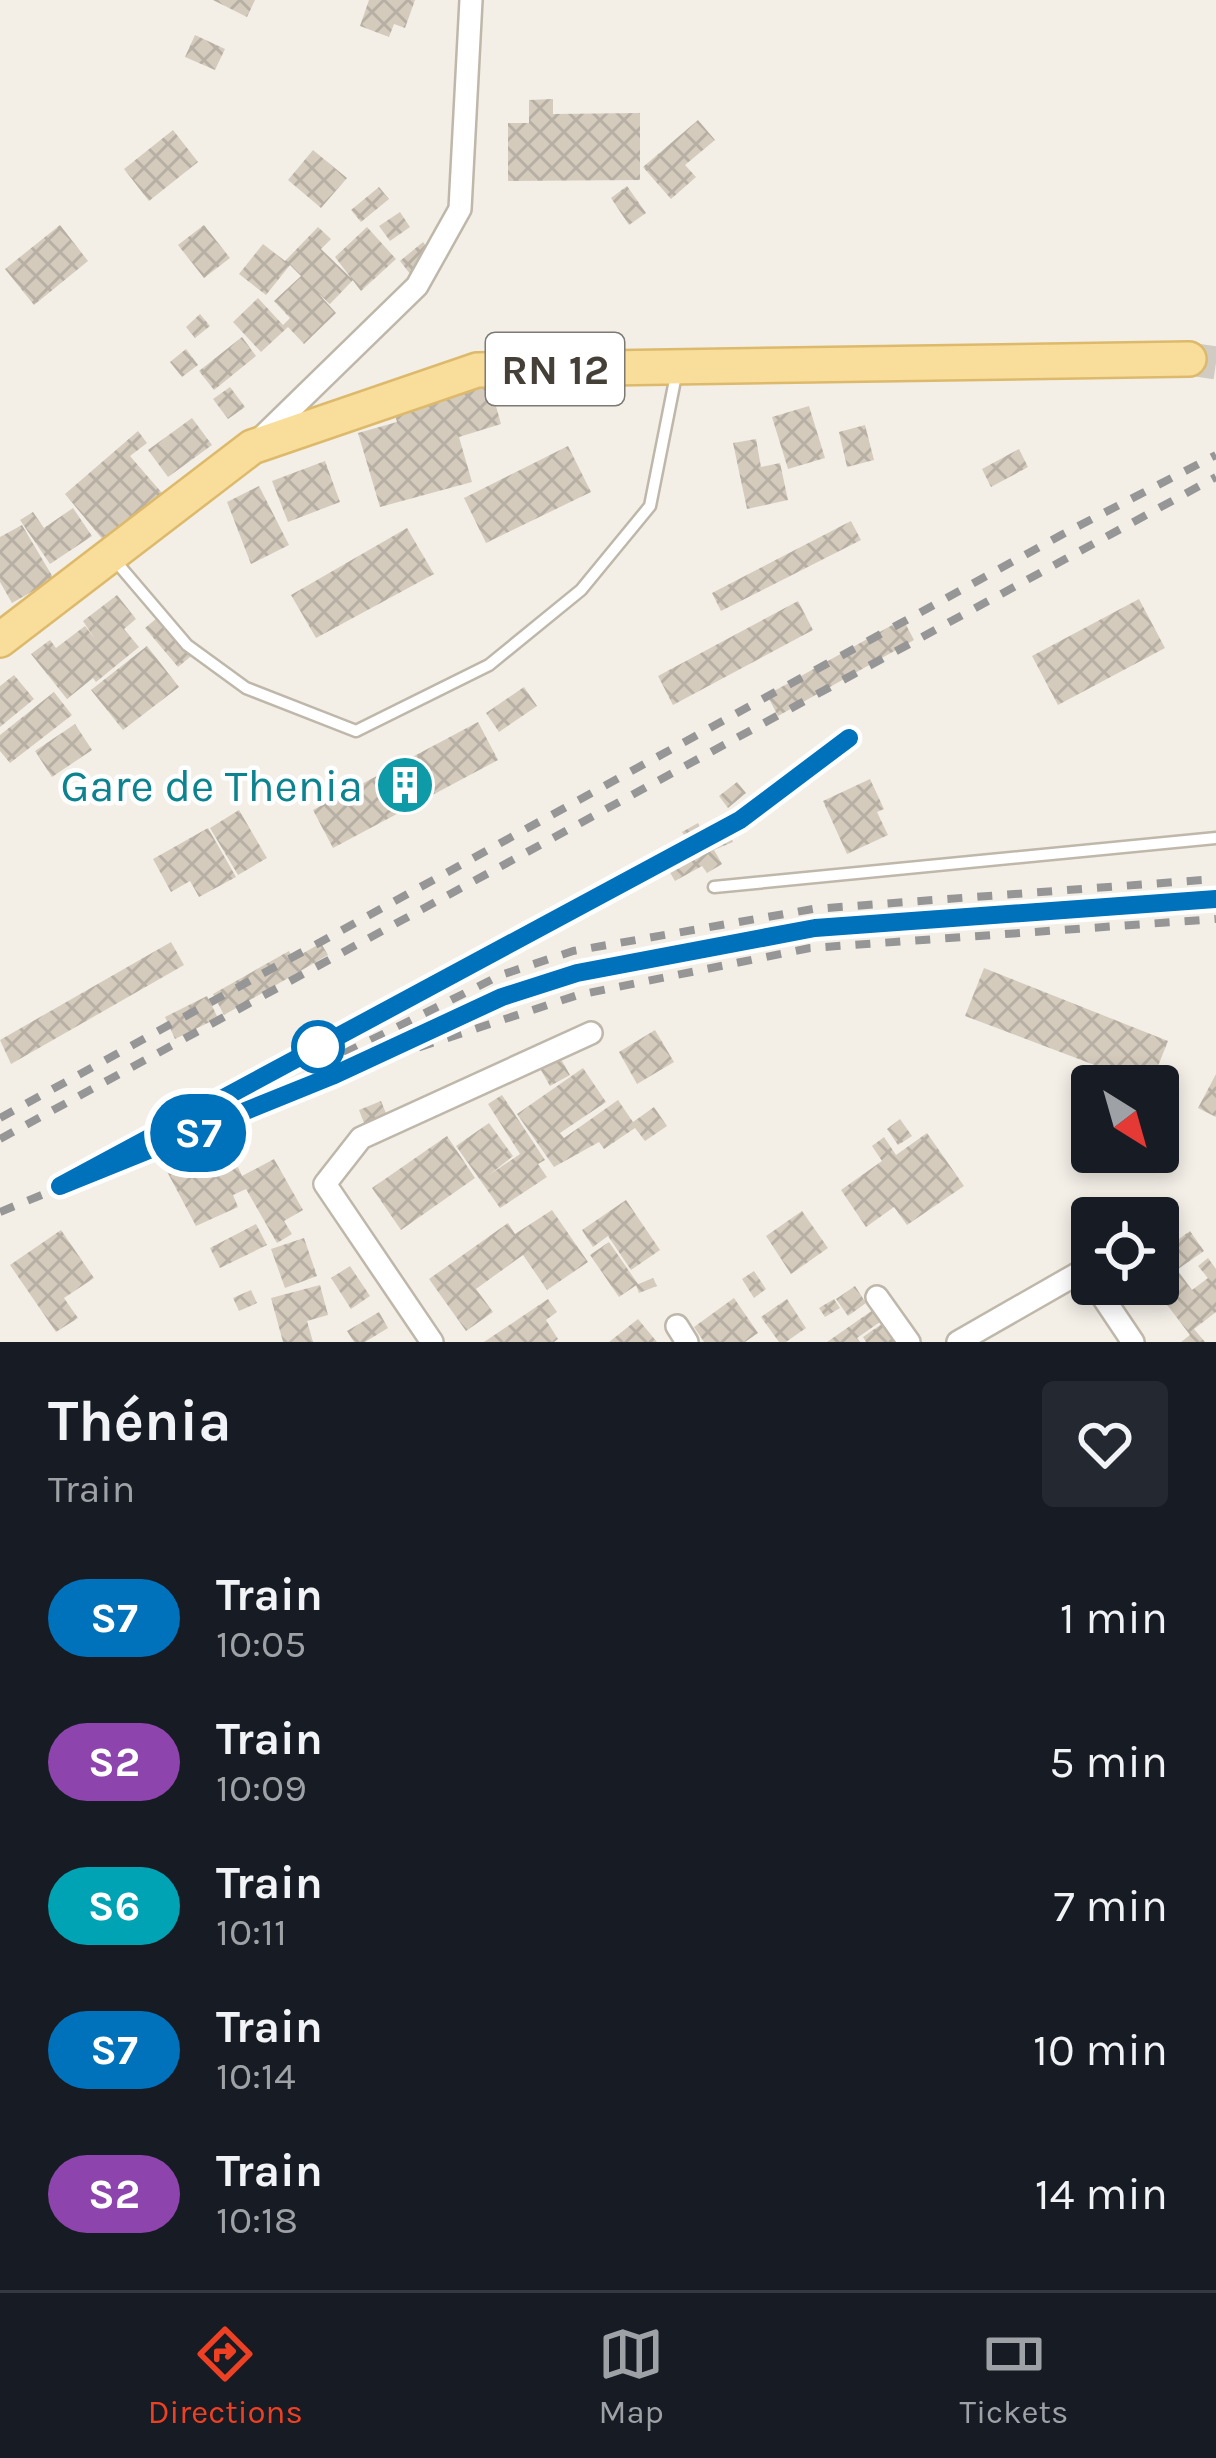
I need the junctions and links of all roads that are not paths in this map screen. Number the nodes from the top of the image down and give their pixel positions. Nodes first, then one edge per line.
1 (471, 0) edge
2 (1189, 359) tunnel mouth
3 (678, 367) junction
4 (252, 447) junction
5 (111, 556) junction
6 (0, 640) edge
7 (1216, 838) edge
8 (714, 887) dead end
9 (591, 1033) dead end
10 (1071, 1277) edge
11 (878, 1297) dead end
12 (1108, 1305) edge
13 (432, 1342) edge
14 (909, 1342) edge
15 (958, 1342) edge
16 (1133, 1342) edge

1 - 4 street
2 - 3 main road, RN 12
3 - 4 main road, RN 12
3 - 5 lane
4 - 5 main road, RN 12
5 - 6 main road, RN 12
7 - 8 lane
9 - 13 street
10 - 15 street
11 - 14 street
12 - 16 street

